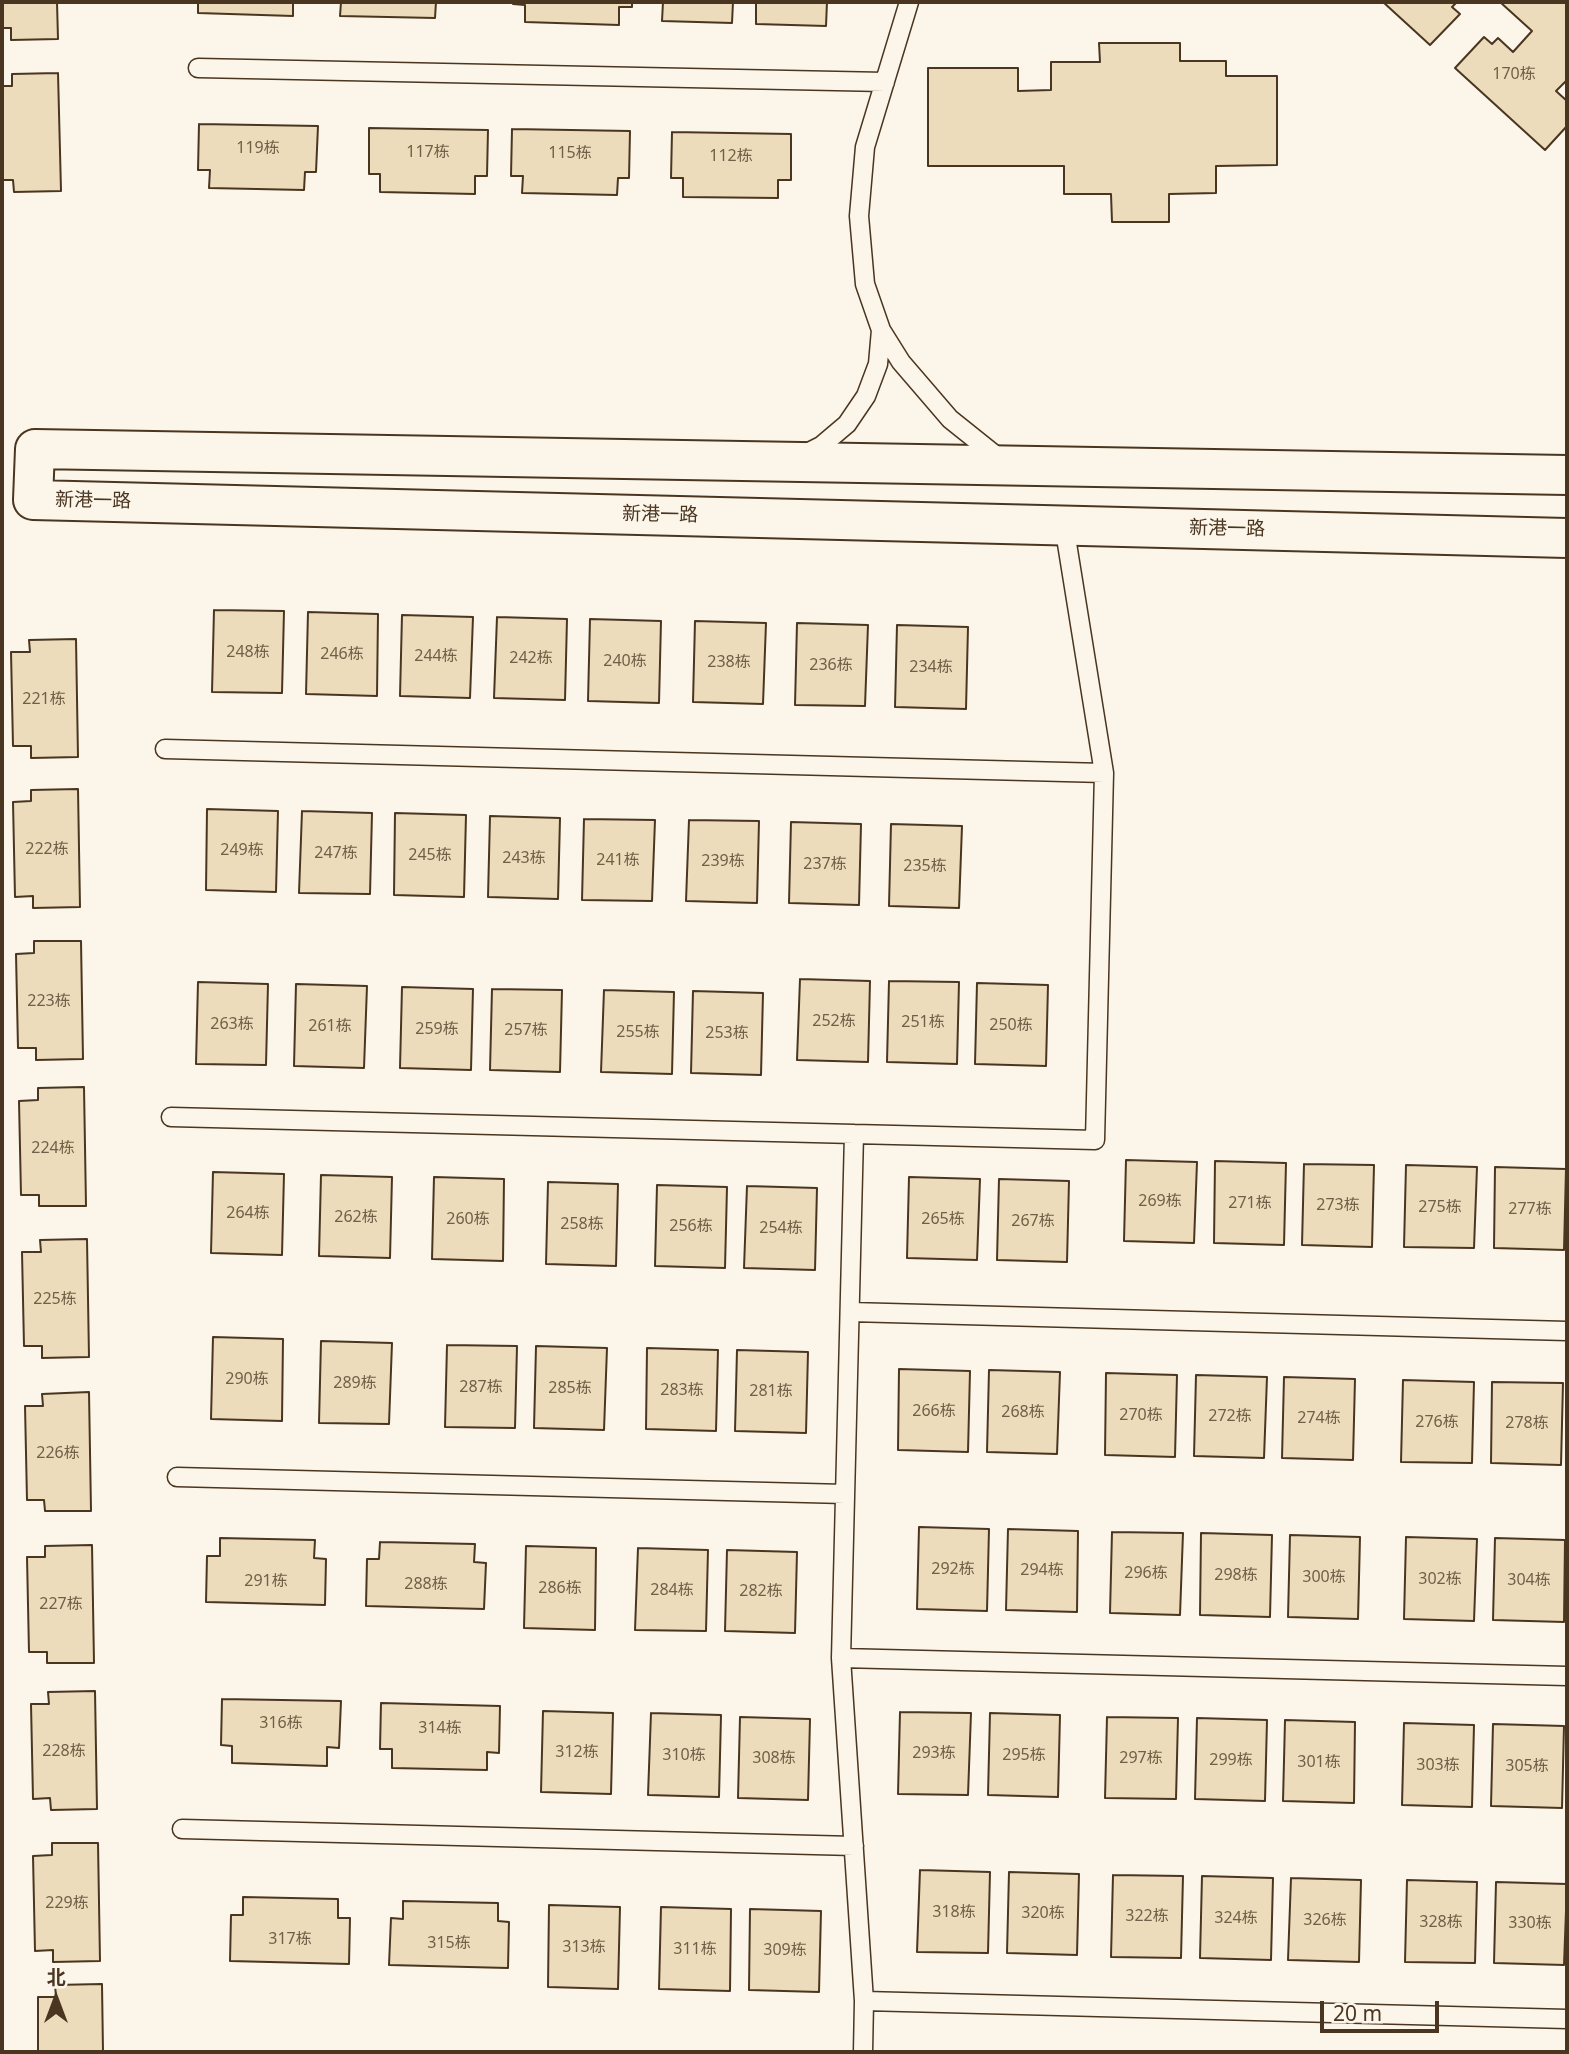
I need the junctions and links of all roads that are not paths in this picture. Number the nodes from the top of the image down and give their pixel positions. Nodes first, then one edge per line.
1 (909, 2) edge
2 (198, 68) dead end
3 (886, 82) junction
4 (881, 330) junction
5 (790, 461) junction
6 (1009, 466) junction
7 (1567, 475) edge
8 (1064, 525) junction
9 (1567, 538) edge
10 (165, 749) dead end
11 (1104, 773) junction
12 (171, 1117) dead end
13 (855, 1134) junction
14 (850, 1312) junction
15 (1567, 1331) edge
16 (177, 1477) dead end
17 (845, 1494) junction
18 (841, 1658) junction
19 (1567, 1676) edge
20 (182, 1829) dead end
21 (854, 1846) junction
22 (864, 2001) junction
23 (1567, 2019) edge
24 (863, 2052) edge

1 - 3 lane
2 - 3 lane
3 - 4 lane
4 - 5 lane
4 - 6 lane
5 - 6 street, 新港一路
5 - 8 street, 新港一路
6 - 7 street, 新港一路
8 - 9 street, 新港一路
8 - 11 lane
10 - 11 lane
11 - 13 lane
12 - 13 lane
13 - 14 lane
14 - 15 lane
14 - 17 lane
16 - 17 lane
17 - 18 lane
18 - 19 lane
18 - 21 lane
20 - 21 lane
21 - 22 lane
22 - 23 lane
22 - 24 lane

